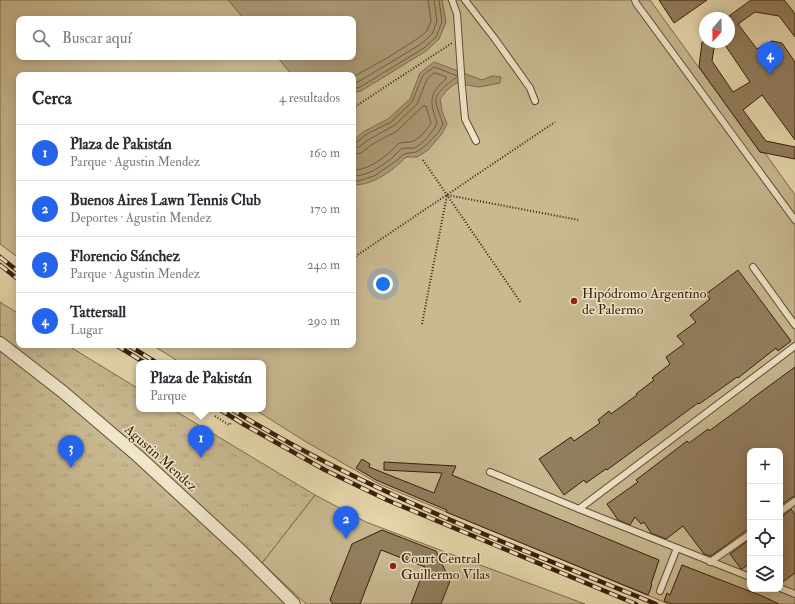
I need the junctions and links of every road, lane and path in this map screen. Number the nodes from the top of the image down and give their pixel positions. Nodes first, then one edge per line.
1 (452, 0) edge
2 (465, 0) edge
3 (635, 0) edge
4 (459, 41) junction
5 (535, 101) dead end
6 (356, 106) edge
7 (555, 122) dead end
8 (476, 141) dead end
9 (423, 160) dead end
10 (447, 195) junction
11 (579, 220) dead end
12 (795, 220) edge
13 (356, 256) edge
14 (753, 267) dead end
15 (521, 304) dead end
16 (422, 324) dead end
17 (795, 325) edge
18 (0, 343) edge
19 (795, 346) edge
20 (215, 416) dead end
21 (230, 423) dead end
22 (490, 472) dead end
23 (795, 501) edge
24 (578, 509) junction
25 (783, 510) edge
26 (747, 536) edge
27 (677, 548) junction
28 (710, 562) junction
29 (747, 576) edge
30 (783, 589) edge
31 (660, 591) dead end
32 (795, 594) edge
33 (294, 604) edge

1 - 4 lane
2 - 5 lane
3 - 12 lane
4 - 6 path
4 - 8 lane
7 - 10 path
9 - 10 path
10 - 11 path
10 - 13 path
10 - 15 path
10 - 16 path
14 - 17 lane
18 - 33 street, Agustin Mendez
19 - 24 lane
20 - 21 path
22 - 24 lane
23 - 25 lane
24 - 27 lane
26 - 28 lane
27 - 28 lane
27 - 31 lane
28 - 29 lane
30 - 32 lane

